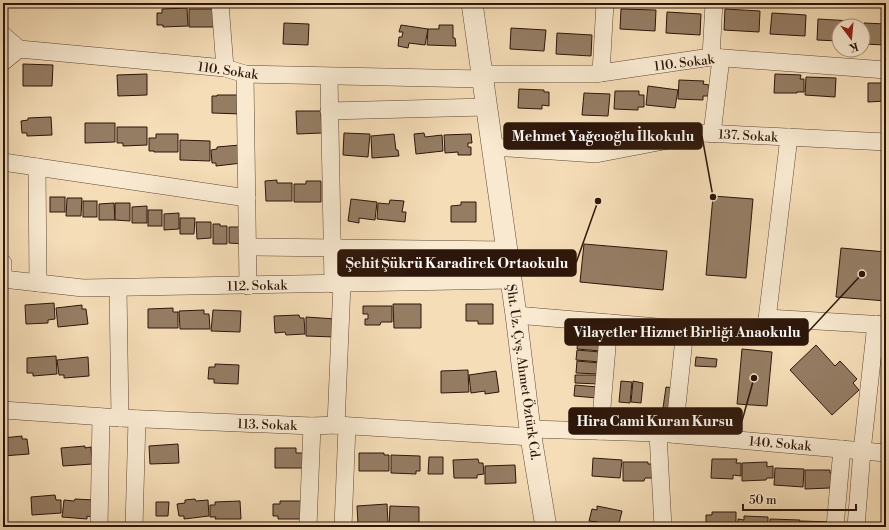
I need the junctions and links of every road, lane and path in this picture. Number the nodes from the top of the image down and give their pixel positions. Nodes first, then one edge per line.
1 (220, 3) edge
2 (472, 3) edge
3 (605, 3) edge
4 (714, 3) edge
5 (3, 36) edge
6 (18, 49) junction
7 (716, 58) junction
8 (3, 62) edge
9 (225, 68) junction
10 (886, 70) edge
11 (601, 73) junction
12 (245, 74) junction
13 (482, 76) junction
14 (329, 77) junction
15 (486, 107) junction
16 (329, 111) junction
17 (712, 134) junction
18 (789, 138) junction
19 (886, 142) edge
20 (492, 147) junction
21 (3, 162) edge
22 (37, 167) junction
23 (247, 198) junction
24 (248, 247) junction
25 (332, 248) junction
26 (507, 250) junction
27 (3, 262) edge
28 (3, 279) edge
29 (511, 280) junction
30 (38, 283) junction
31 (337, 284) junction
32 (248, 286) junction
33 (118, 288) junction
34 (516, 315) junction
35 (767, 318) junction
36 (609, 323) junction
37 (881, 325) edge
38 (685, 329) junction
39 (3, 410) edge
40 (101, 417) junction
41 (120, 418) junction
42 (137, 419) junction
43 (312, 426) junction
44 (341, 426) junction
45 (600, 431) junction
46 (531, 433) junction
47 (666, 433) junction
48 (842, 449) junction
49 (862, 451) junction
50 (886, 453) edge
51 (99, 527) edge
52 (134, 527) edge
53 (308, 527) edge
54 (343, 527) edge
55 (546, 527) edge
56 (663, 527) edge
57 (835, 527) edge
58 (856, 527) edge

1 - 9 street
2 - 13 street, Şht. Uz. Çvş. Ahmet Öztürk Cd.
3 - 11 street
4 - 7 street
5 - 6 street
6 - 8 street
6 - 9 street, 110. Sokak
7 - 10 street, 110. Sokak
7 - 11 street, 110. Sokak
7 - 17 street
9 - 12 street, 110. Sokak
11 - 13 street, 110. Sokak
12 - 14 street, 110. Sokak
12 - 23 street
13 - 14 street, 110. Sokak
13 - 15 street, Şht. Uz. Çvş. Ahmet Öztürk Cd.
14 - 16 street
15 - 16 street
15 - 20 street, Şht. Uz. Çvş. Ahmet Öztürk Cd.
16 - 25 street
17 - 18 street, 137. Sokak
17 - 20 street, 137. Sokak
18 - 19 street, 137. Sokak
18 - 35 street
20 - 26 street, Şht. Uz. Çvş. Ahmet Öztürk Cd.
21 - 22 street
22 - 23 street
22 - 30 street
23 - 24 street
24 - 25 street
24 - 32 street
25 - 26 street
25 - 31 street
26 - 29 street, Şht. Uz. Çvş. Ahmet Öztürk Cd.
27 - 28 street
28 - 30 street, 112. Sokak
29 - 31 street, 112. Sokak
29 - 34 street, Şht. Uz. Çvş. Ahmet Öztürk Cd.
30 - 33 street, 112. Sokak
31 - 32 street, 112. Sokak
31 - 44 street
32 - 33 street, 112. Sokak
33 - 41 street
34 - 36 street
34 - 46 street, Şht. Uz. Çvş. Ahmet Öztürk Cd.
35 - 37 street
35 - 38 street
36 - 38 street
36 - 45 street
37 - 49 street
38 - 47 street
39 - 40 street, 113. Sokak
40 - 41 street, 113. Sokak
40 - 51 street
41 - 42 street, 113. Sokak
42 - 43 street, 113. Sokak
42 - 52 street
43 - 44 street, 113. Sokak
43 - 53 street
44 - 46 street, 113. Sokak
44 - 54 street
45 - 46 street, 140. Sokak
45 - 47 street, 140. Sokak
46 - 55 street, Şht. Uz. Çvş. Ahmet Öztürk Cd.
47 - 48 street, 140. Sokak
47 - 56 street
48 - 49 street, 140. Sokak
48 - 57 street
49 - 50 street, 140. Sokak
49 - 58 street

